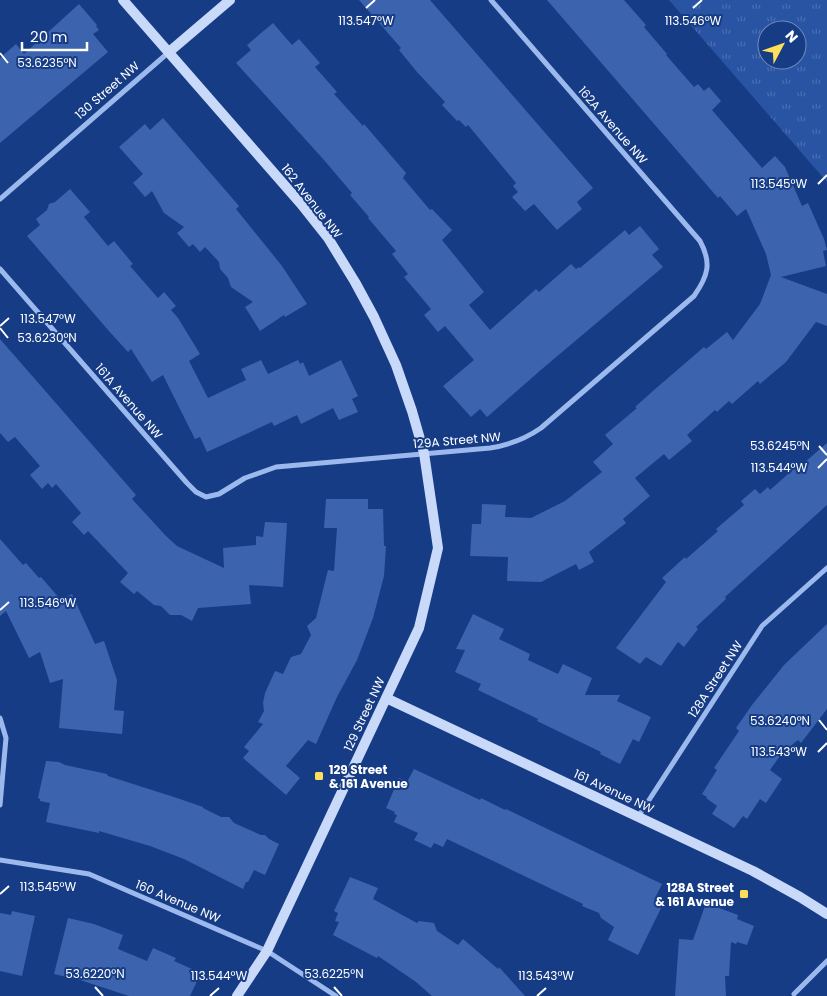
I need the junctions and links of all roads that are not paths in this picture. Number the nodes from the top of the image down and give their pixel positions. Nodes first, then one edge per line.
1 (123, 0) edge
2 (230, 0) edge
3 (491, 0) edge
4 (169, 52) junction
5 (0, 199) edge
6 (0, 269) edge
7 (707, 269) joint
8 (424, 453) junction
9 (206, 497) joint
10 (827, 568) edge
11 (386, 698) junction
12 (0, 718) edge
13 (0, 804) edge
14 (638, 817) junction
15 (0, 860) edge
16 (827, 914) edge
17 (267, 951) junction
18 (827, 961) edge
19 (794, 994) dead end
20 (237, 996) edge
21 (336, 996) edge

1 - 4 street, 162 Avenue NW
2 - 4 street, 130 Street NW
3 - 7 street, 162A Avenue NW
4 - 5 street, 130 Street NW
4 - 8 street, 162 Avenue NW
6 - 9 street, 161A Avenue NW
7 - 8 street, 129A Street NW
8 - 9 street, 129A Street NW
8 - 11 street, 129 Street NW
10 - 14 street, 128A Street NW
11 - 14 street, 161 Avenue NW
11 - 17 street, 129 Street NW
12 - 13 street
14 - 16 street, 161 Avenue NW
15 - 17 street, 160 Avenue NW
17 - 20 street, 129 Street NW
17 - 21 street, 160 Avenue NW
18 - 19 street

